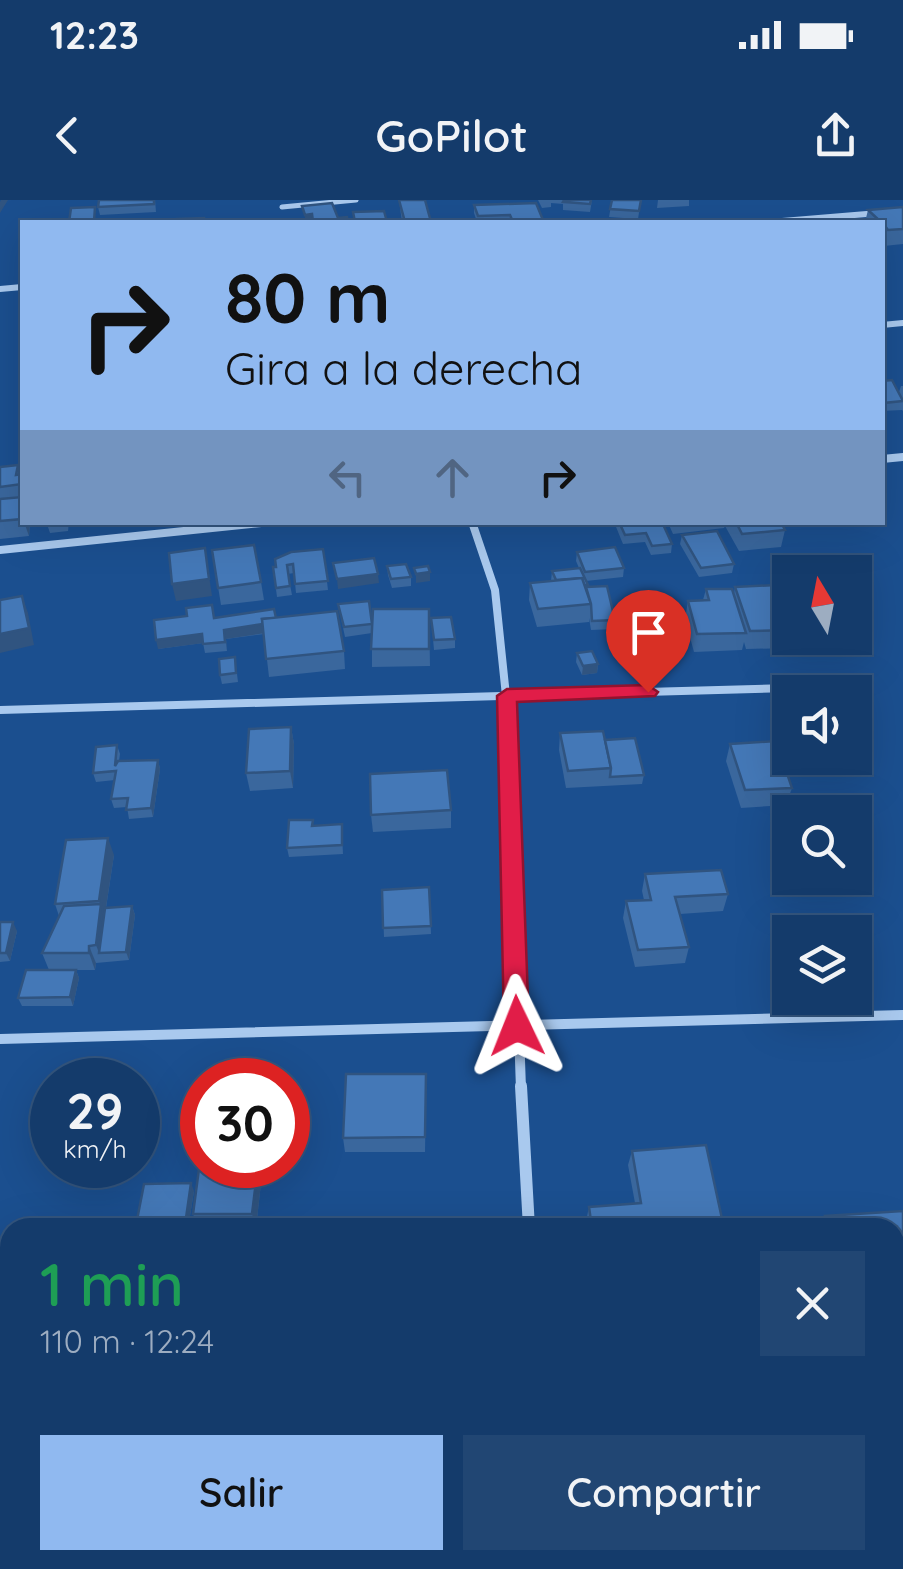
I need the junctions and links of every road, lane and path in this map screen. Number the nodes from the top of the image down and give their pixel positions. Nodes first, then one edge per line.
1 (356, 200) edge
2 (282, 206) dead end
3 (903, 211) edge
4 (794, 220) edge
5 (241, 525) edge
6 (473, 525) edge
7 (0, 550) edge
8 (772, 688) edge
9 (507, 696) junction
10 (0, 710) edge
11 (903, 1015) edge
12 (517, 1026) junction
13 (0, 1040) edge
14 (528, 1218) edge

1 - 2 lane
3 - 4 street
5 - 7 street
6 - 9 street
8 - 9 street
9 - 10 street
9 - 12 street
11 - 12 street
12 - 13 street
12 - 14 street

